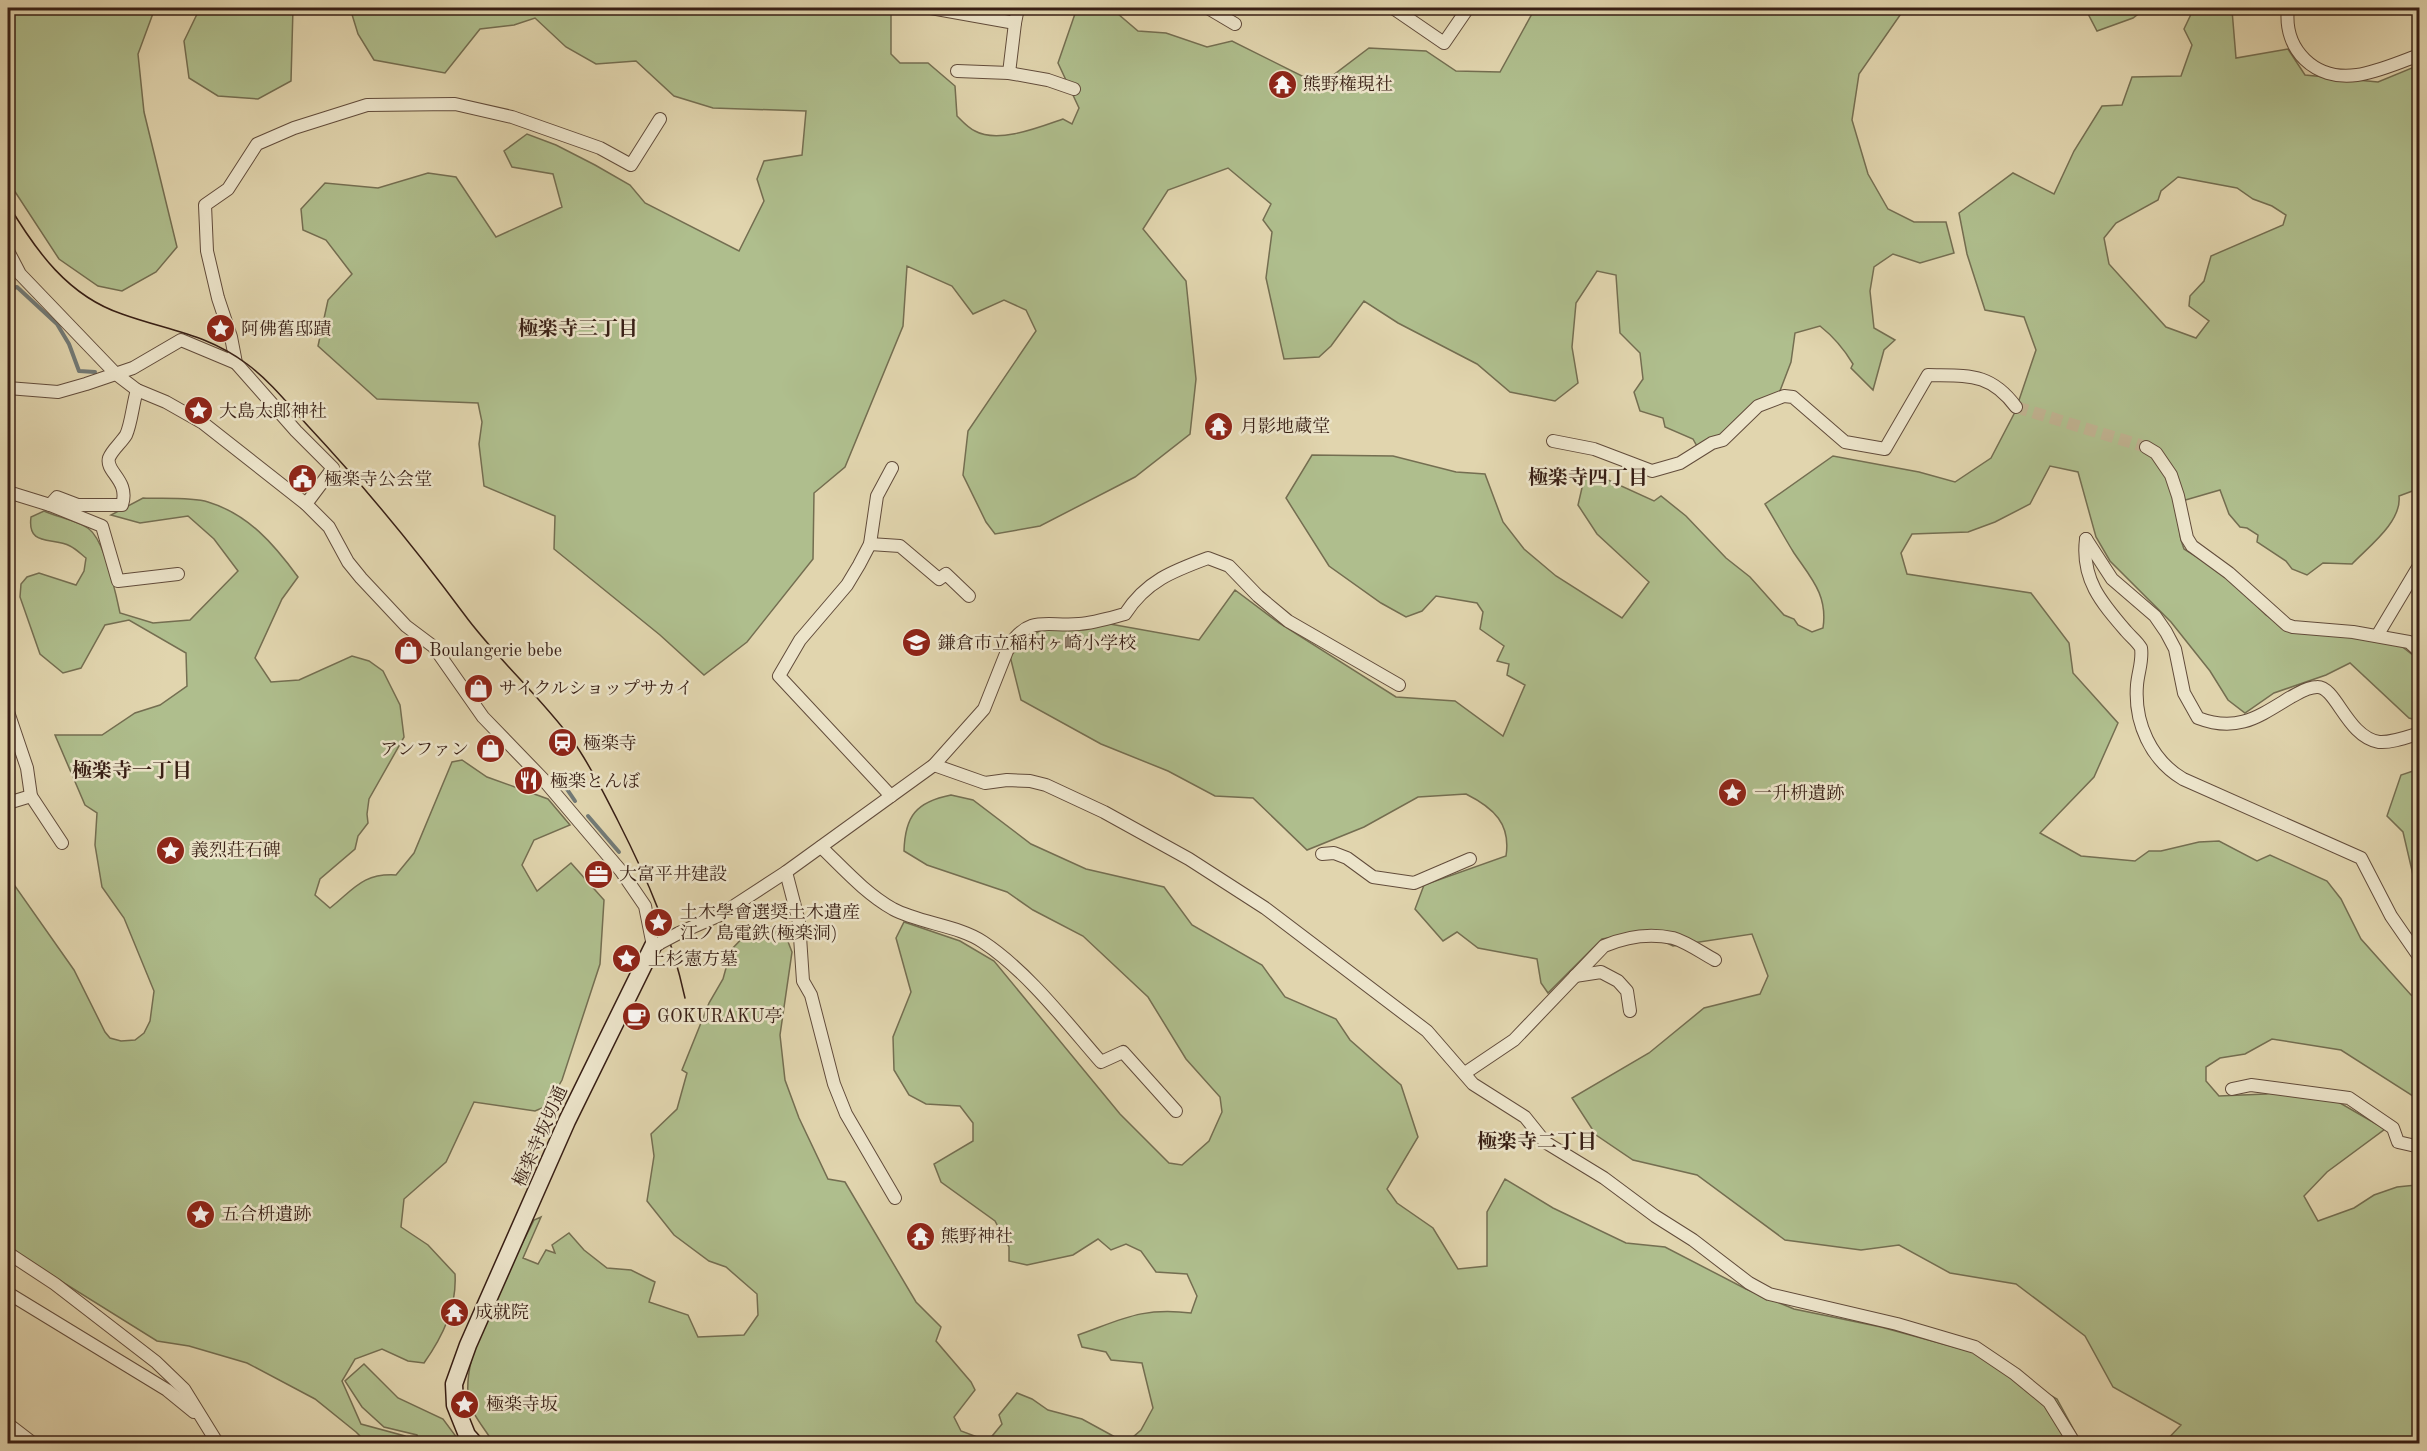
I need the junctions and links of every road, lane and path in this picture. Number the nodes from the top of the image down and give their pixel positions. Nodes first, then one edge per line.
1 (931, 8) edge
2 (1018, 8) edge
3 (1208, 8) edge
4 (1393, 8) edge
5 (1468, 8) edge
6 (2288, 8) edge
7 (1016, 23) junction
8 (1235, 24) dead end
9 (2420, 55) edge
10 (957, 71) dead end
11 (1009, 73) junction
12 (1074, 89) dead end
13 (660, 120) dead end
14 (8, 251) edge
15 (236, 363) junction
16 (116, 374) junction
17 (8, 388) edge
18 (137, 390) junction
19 (2016, 407) tunnel mouth
20 (1553, 441) dead end
21 (2146, 447) tunnel mouth
22 (892, 468) dead end
23 (8, 492) edge
24 (306, 504) junction
25 (50, 505) junction
26 (870, 544) junction
27 (2420, 564) edge
28 (178, 573) dead end
29 (969, 596) dead end
30 (2377, 636) junction
31 (2420, 652) edge
32 (1399, 685) dead end
33 (8, 711) edge
34 (2420, 733) edge
35 (934, 765) junction
36 (31, 796) junction
37 (891, 796) junction
38 (8, 803) edge
39 (62, 843) dead end
40 (821, 846) junction
41 (1322, 854) dead end
42 (1470, 859) dead end
43 (786, 872) junction
44 (657, 944) junction
45 (2420, 958) edge
46 (1715, 960) dead end
47 (1575, 976) junction
48 (1630, 1011) dead end
49 (1465, 1073) junction
50 (2232, 1089) dead end
51 (1176, 1111) dead end
52 (2420, 1147) edge
53 (895, 1198) dead end
54 (8, 1253) edge
55 (8, 1293) edge
56 (200, 1417) junction
57 (8, 1424) edge
58 (34, 1443) edge
59 (218, 1443) edge
60 (475, 1443) edge
61 (2075, 1443) edge

1 - 7 street
2 - 7 street
3 - 8 street
4 - 5 street
6 - 9 street
7 - 11 street
10 - 11 street
11 - 12 street
13 - 15 street
14 - 16 street
15 - 16 street
15 - 24 street
16 - 17 street
16 - 18 street
18 - 24 street
18 - 25 street
19 - 20 street
21 - 30 street
22 - 26 street
23 - 25 street
24 - 44 street
25 - 28 street
26 - 29 street
26 - 37 street
27 - 30 street
30 - 31 street
32 - 35 street
33 - 36 street
34 - 45 street
35 - 37 street
35 - 49 street
36 - 38 street
36 - 39 street
37 - 40 street
40 - 43 street
40 - 51 street
41 - 42 street
43 - 44 street, bridge
43 - 53 street
44 - 60 street, 極楽寺坂切通
46 - 47 street
47 - 48 street
47 - 49 street
49 - 61 street
50 - 52 street
54 - 56 street
55 - 56 street
56 - 59 street
57 - 58 street

